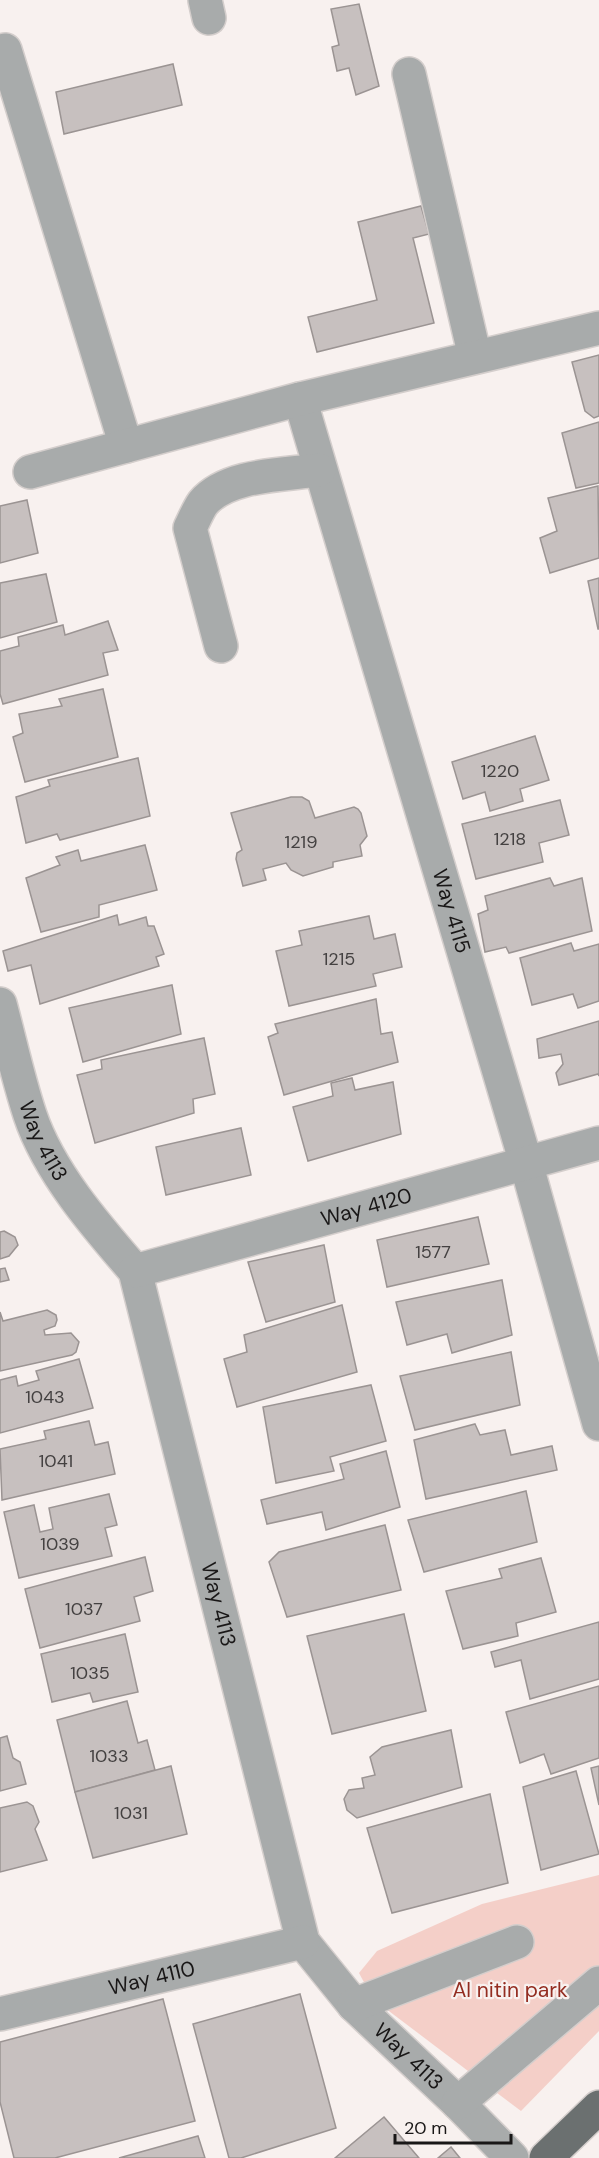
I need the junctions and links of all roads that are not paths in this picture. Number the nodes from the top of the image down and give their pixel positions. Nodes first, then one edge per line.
1 (5, 50) dead end
2 (409, 74) dead end
3 (599, 328) edge
4 (475, 357) junction
5 (300, 399) junction
6 (126, 446) junction
7 (319, 470) junction
8 (30, 472) dead end
9 (221, 646) dead end
10 (0, 1004) edge
11 (599, 1143) edge
12 (526, 1163) junction
13 (135, 1271) junction
14 (599, 1424) edge
15 (303, 1942) junction
16 (517, 1942) dead end
17 (599, 1983) edge
18 (354, 2005) junction
19 (0, 2014) edge
20 (458, 2103) junction
21 (599, 2108) edge
22 (512, 2158) edge
23 (546, 2158) edge

1 - 6 street
2 - 4 street
3 - 4 street
4 - 5 street
5 - 6 street
5 - 7 street, Way 4115
6 - 8 street
7 - 9 street
7 - 12 street, Way 4115
10 - 13 street, Way 4113
11 - 12 street, Way 4120
12 - 13 street, Way 4120
12 - 14 street, Way 4115
13 - 15 street, Way 4113
15 - 18 street, Way 4113
15 - 19 street, Way 4110
16 - 18 street
17 - 20 street
18 - 20 street, Way 4113
20 - 22 street, Way 4113
21 - 23 main road

